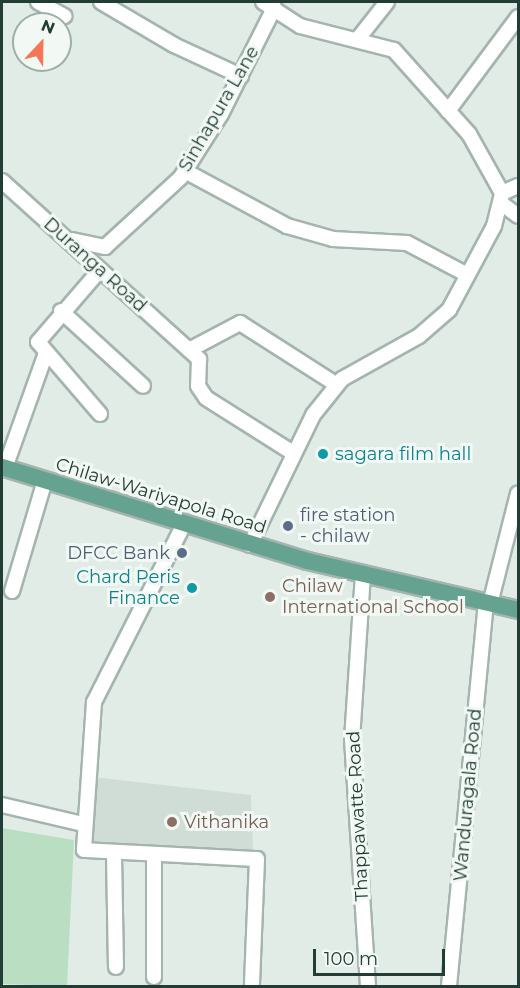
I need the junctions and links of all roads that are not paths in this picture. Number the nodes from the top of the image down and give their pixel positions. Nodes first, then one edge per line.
1 (38, 2) edge
2 (101, 2) edge
3 (387, 2) edge
4 (268, 5) edge
5 (57, 12) edge
6 (519, 17) edge
7 (357, 40) junction
8 (241, 76) junction
9 (448, 111) junction
10 (185, 171) junction
11 (2, 181) edge
12 (519, 186) edge
13 (502, 198) junction
14 (519, 216) edge
15 (65, 237) junction
16 (100, 270) junction
17 (464, 273) junction
18 (61, 311) junction
19 (189, 350) junction
20 (46, 353) junction
21 (337, 385) junction
22 (143, 386) dead end
23 (99, 414) dead end
24 (293, 453) junction
25 (3, 467) edge
26 (45, 480) junction
27 (519, 493) edge
28 (184, 524) junction
29 (250, 544) junction
30 (363, 574) junction
31 (12, 591) dead end
32 (488, 603) junction
33 (519, 610) edge
34 (2, 805) edge
35 (83, 824) junction
36 (114, 854) junction
37 (154, 855) junction
38 (116, 967) dead end
39 (154, 977) dead end
40 (252, 987) edge
41 (368, 987) edge
42 (449, 987) edge

1 - 5 street
2 - 8 street
3 - 7 street
4 - 7 street
4 - 8 street, Sinhapura Lane
6 - 9 street
7 - 9 street
8 - 10 street, Sinhapura Lane
9 - 13 street
10 - 15 street, Sinhapura Lane
10 - 17 street
11 - 15 street, Duranga Road
12 - 13 street
13 - 14 street
13 - 17 street
15 - 16 street, Duranga Road
16 - 18 street
16 - 19 street, Duranga Road
17 - 21 street
18 - 20 street
18 - 22 street
19 - 21 street
19 - 24 street
20 - 23 street
20 - 25 street
21 - 24 street
24 - 29 street
25 - 26 main road, Chilaw-Wariyapola Road
26 - 28 main road, Chilaw-Wariyapola Road
26 - 31 street
27 - 32 street, Wanduragala Road
28 - 29 main road, Chilaw-Wariyapola Road
28 - 35 street
29 - 30 main road, Chilaw-Wariyapola Road
30 - 32 main road, Chilaw-Wariyapola Road
30 - 41 street, Thappawatte Road
32 - 33 main road, Chilaw-Wariyapola Road
32 - 42 street, Wanduragala Road
34 - 35 street
35 - 36 street
36 - 37 street
36 - 38 street
37 - 39 street
37 - 40 street

